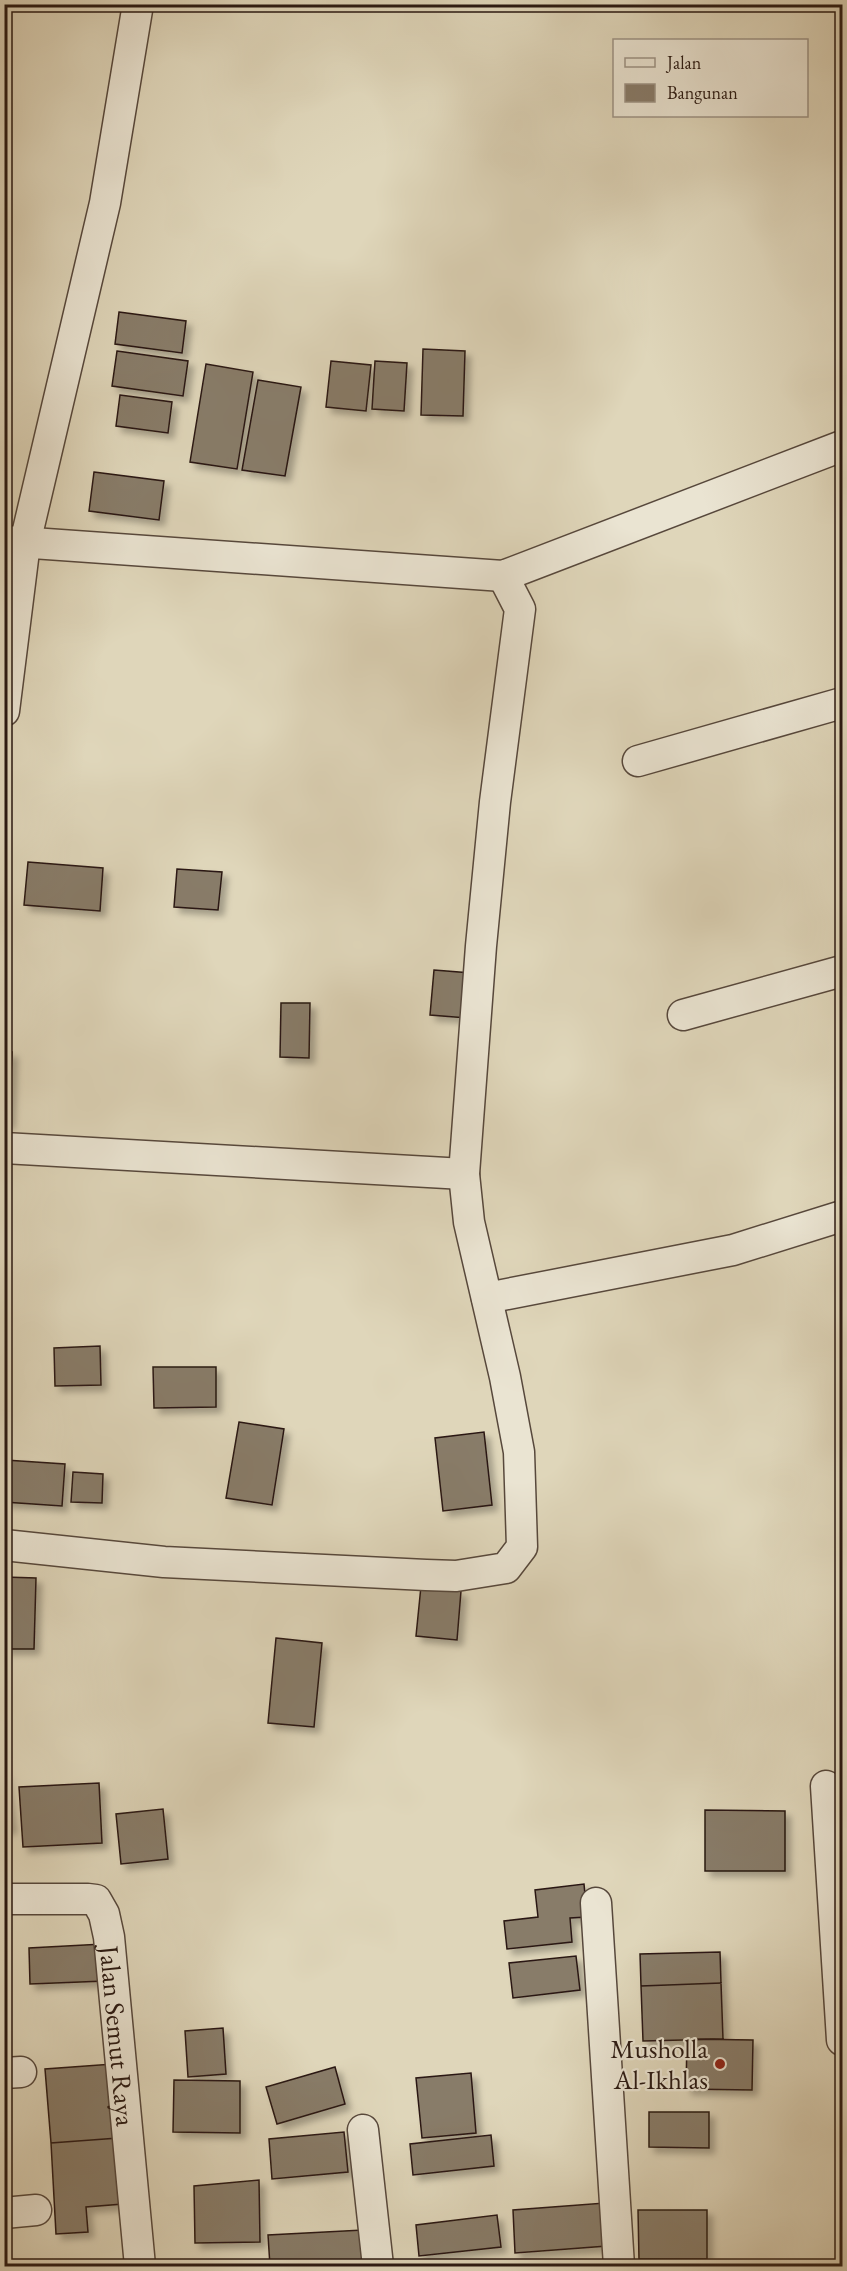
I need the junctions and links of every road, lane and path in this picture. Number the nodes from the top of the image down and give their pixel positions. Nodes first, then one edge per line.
1 (138, 4) edge
2 (843, 446) edge
3 (15, 542) edge
4 (503, 576) junction
5 (843, 704) edge
6 (4, 711) edge
7 (638, 761) dead end
8 (843, 971) edge
9 (683, 1015) dead end
10 (4, 1148) edge
11 (464, 1174) junction
12 (843, 1216) edge
13 (487, 1298) junction
14 (4, 1545) edge
15 (826, 1786) dead end
16 (4, 1899) edge
17 (596, 1903) dead end
18 (843, 2040) edge
19 (363, 2130) dead end
20 (36, 2210) dead end
21 (4, 2213) edge
22 (140, 2266) edge
23 (378, 2266) edge
24 (619, 2266) edge

1 - 3 street
2 - 4 street
3 - 4 street
3 - 6 street
4 - 11 street
5 - 7 street
8 - 9 street
10 - 11 street
11 - 13 street
12 - 13 street
13 - 14 street
15 - 18 street
16 - 22 street, Jalan Semut Raya
17 - 24 street
19 - 23 street
20 - 21 street

